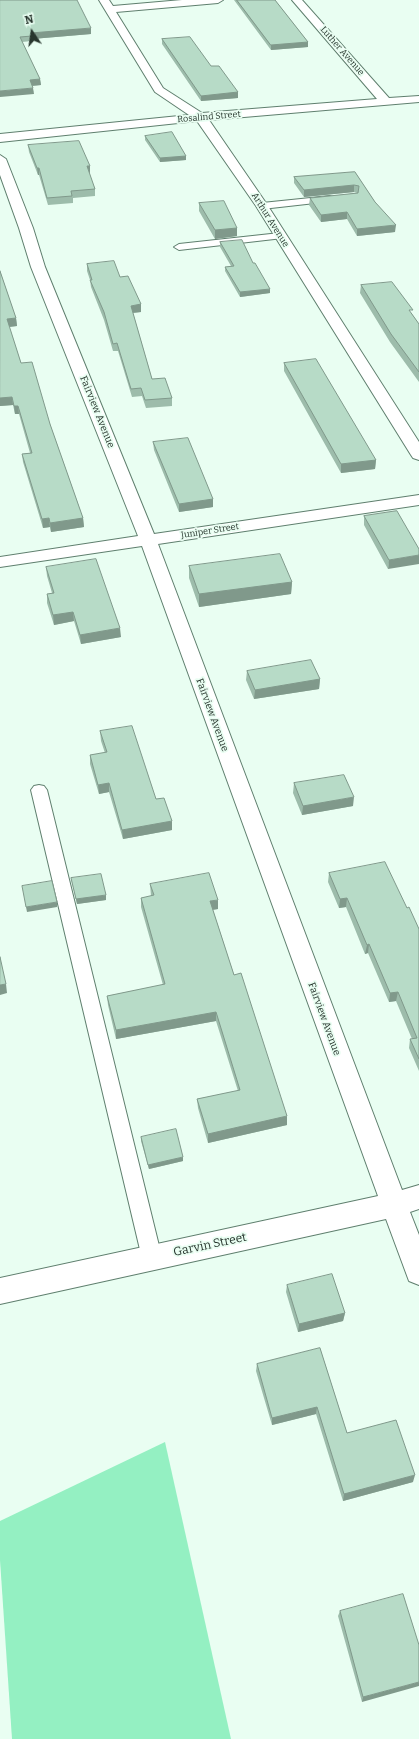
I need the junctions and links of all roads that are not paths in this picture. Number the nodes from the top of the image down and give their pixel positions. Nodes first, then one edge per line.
1 (218, 0) edge
2 (297, 0) edge
3 (107, 5) edge
4 (419, 99) edge
5 (386, 102) junction
6 (200, 117) junction
7 (0, 138) edge
8 (0, 159) edge
9 (338, 198) edge
10 (262, 206) junction
11 (280, 236) junction
12 (179, 247) dead end
13 (419, 455) edge
14 (419, 500) edge
15 (148, 540) junction
16 (0, 562) edge
17 (39, 790) dead end
18 (419, 1197) edge
19 (393, 1205) junction
20 (152, 1258) junction
21 (419, 1272) edge
22 (0, 1291) edge

1 - 3 street
2 - 5 street, Luther Avenue
3 - 6 street, Arthur Avenue
4 - 5 street, Rosalind Street
5 - 6 street, Rosalind Street
6 - 7 street, Rosalind Street
6 - 10 street, Arthur Avenue
8 - 15 street, Fairview Avenue
9 - 10 lane
10 - 11 street, Arthur Avenue
11 - 12 lane
11 - 13 street, Arthur Avenue
14 - 15 street, Juniper Street
15 - 16 street, Juniper Street
15 - 19 street, Fairview Avenue
17 - 20 lane
18 - 19 street, Garvin Street
19 - 20 street, Garvin Street
19 - 21 street, Fairview Avenue
20 - 22 street, Garvin Street

